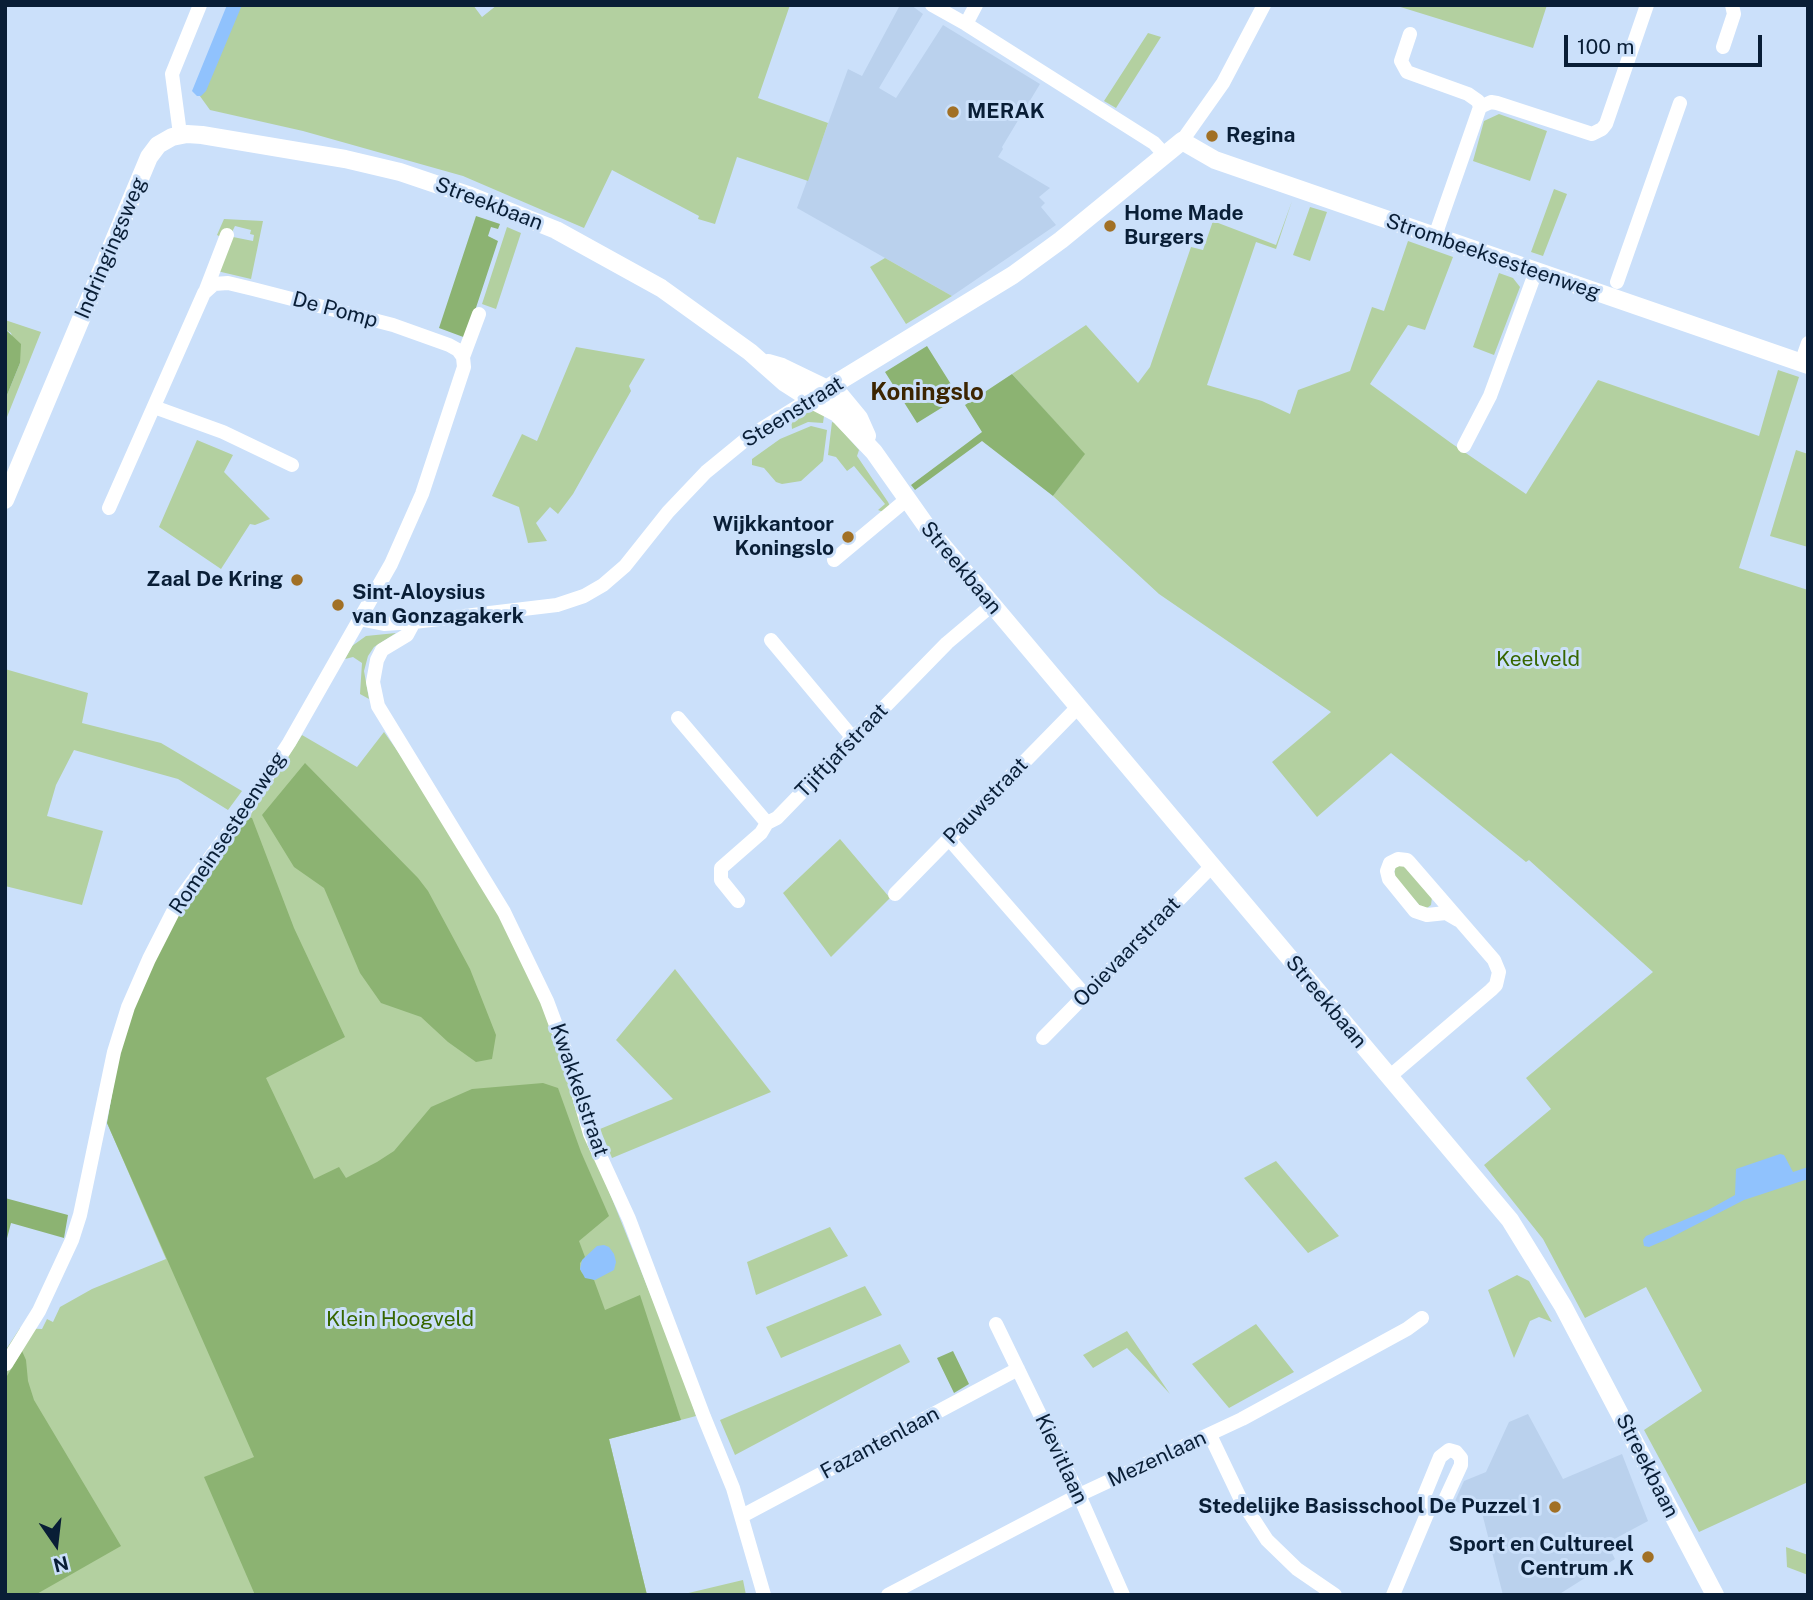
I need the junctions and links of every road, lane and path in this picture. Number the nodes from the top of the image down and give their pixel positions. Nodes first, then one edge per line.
1 (200, 5) edge
2 (932, 5) edge
3 (976, 5) edge
4 (1647, 5) edge
5 (1732, 5) edge
6 (1262, 6) edge
7 (966, 24) junction
8 (1410, 34) dead end
9 (1723, 47) dead end
10 (1680, 103) dead end
11 (1480, 107) junction
12 (180, 134) junction
13 (1182, 141) junction
14 (1164, 154) junction
15 (227, 235) dead end
16 (1435, 236) junction
17 (1536, 271) junction
18 (1617, 282) dead end
19 (204, 293) junction
20 (479, 314) dead end
21 (1808, 343) edge
22 (463, 356) junction
23 (763, 362) junction
24 (1805, 364) edge
25 (829, 389) junction
26 (810, 399) junction
27 (154, 407) junction
28 (1464, 446) dead end
29 (874, 452) junction
30 (292, 465) dead end
31 (5, 500) edge
32 (906, 500) junction
33 (109, 508) dead end
34 (834, 561) dead end
35 (992, 605) junction
36 (359, 620) junction
37 (414, 622) junction
38 (771, 640) dead end
39 (1077, 708) junction
40 (678, 718) dead end
41 (852, 737) junction
42 (767, 823) junction
43 (949, 839) junction
44 (1211, 867) junction
45 (895, 894) dead end
46 (738, 901) dead end
47 (1458, 919) junction
48 (1085, 995) junction
49 (1042, 1038) dead end
50 (1389, 1077) junction
51 (1422, 1318) dead end
52 (996, 1324) dead end
53 (6, 1364) edge
54 (1018, 1369) junction
55 (1210, 1435) junction
56 (1079, 1495) junction
57 (1430, 1507) dead end
58 (742, 1516) junction
59 (764, 1595) edge
60 (888, 1595) edge
61 (1123, 1595) edge
62 (1335, 1595) edge
63 (1393, 1595) edge
64 (1715, 1595) edge

1 - 12 street
2 - 7 street
3 - 7 street
4 - 11 street
5 - 9 street
6 - 13 street, Steenstraat
7 - 14 street
8 - 11 street
10 - 18 street, Strombeeksesteenweg
11 - 16 street
12 - 23 street, Streekbaan
12 - 31 street, Indringingsweg
13 - 14 street, Steenstraat
13 - 16 street, Strombeeksesteenweg
14 - 25 street, Steenstraat
15 - 19 street
16 - 17 street, Strombeeksesteenweg
17 - 24 street, Strombeeksesteenweg
17 - 28 street
19 - 22 street, De Pomp
19 - 27 street
20 - 22 street, Romeinsesteenweg
21 - 24 street
22 - 36 street, Romeinsesteenweg
23 - 25 street, Streekbaan
23 - 26 street, Streekbaan
25 - 26 street, Steenstraat
25 - 29 street, Streekbaan
26 - 29 street, Streekbaan
26 - 37 street, Steenstraat
27 - 30 street
27 - 33 street
29 - 32 street, Streekbaan
32 - 34 street
32 - 35 street, Streekbaan
35 - 39 street, Streekbaan
35 - 41 street, Tjiftjafstraat
36 - 37 street, Steenstraat
36 - 53 street, Romeinsesteenweg
37 - 58 street, Kwakkelstraat
38 - 41 street
39 - 43 street, Pauwstraat
39 - 44 street, Streekbaan
40 - 42 street
41 - 42 street, Tjiftjafstraat
42 - 46 street, Tjiftjafstraat
43 - 45 street, Pauwstraat
43 - 48 street
44 - 48 street, Ooievaarstraat
44 - 50 street, Streekbaan
47 - 47 street
47 - 50 street
48 - 49 street, Ooievaarstraat
50 - 64 street, Streekbaan
51 - 55 street, Mezenlaan
52 - 54 street, Kievitlaan
54 - 56 street, Kievitlaan
54 - 58 street, Fazantenlaan
55 - 56 street, Mezenlaan
55 - 62 street
56 - 60 street, Mezenlaan
56 - 61 street, Kievitlaan
57 - 63 street
58 - 59 street, Kwakkelstraat

